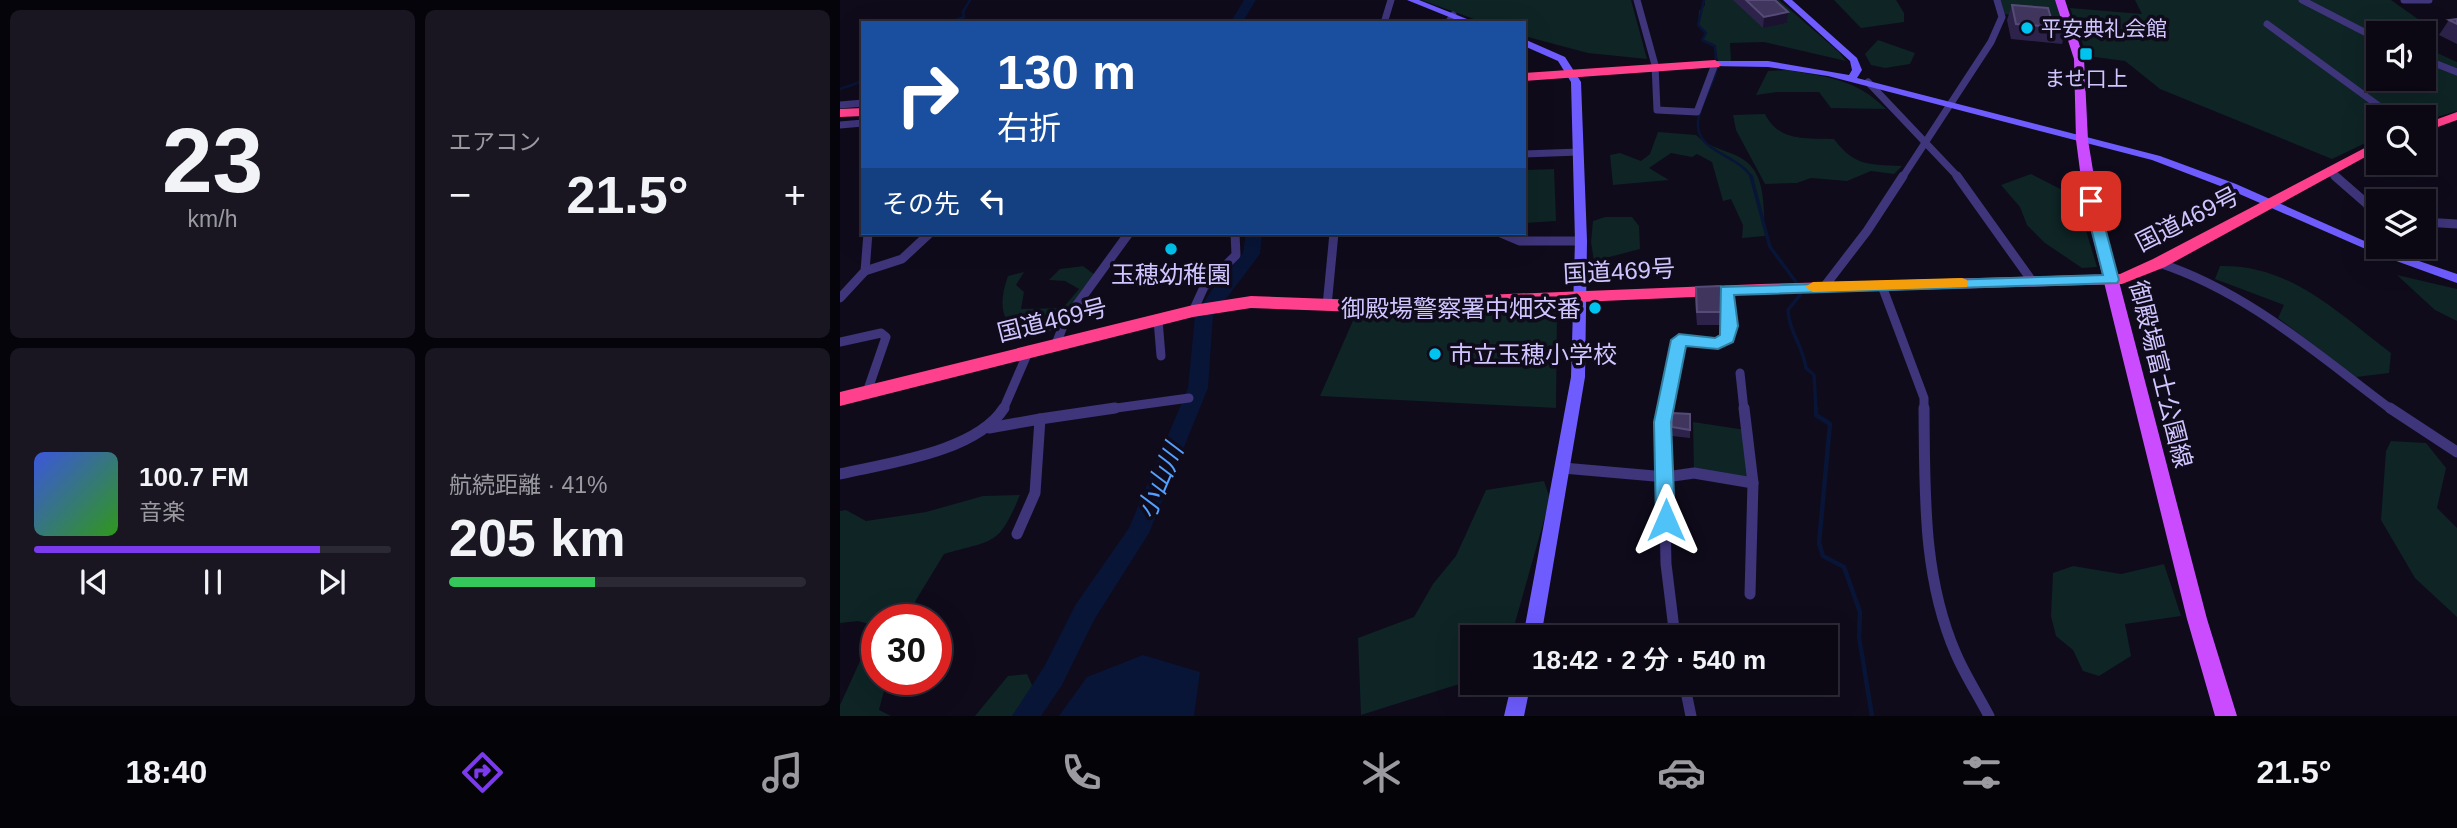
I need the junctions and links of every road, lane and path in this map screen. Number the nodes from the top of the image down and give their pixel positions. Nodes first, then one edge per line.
1 (1391, 0) edge
2 (1411, 0) edge
3 (1637, 0) edge
4 (1787, 0) edge
5 (1997, 0) edge
6 (2060, 0) edge
7 (2302, 0) edge
8 (2404, 0) edge
9 (2429, 0) edge
10 (1450, 19) edge
11 (1385, 21) edge
12 (2267, 24) dead end
13 (2366, 33) edge
14 (1526, 43) edge
15 (1715, 64) junction
16 (2436, 64) edge
17 (1654, 67) junction
18 (1526, 71) edge
19 (1572, 71) junction
20 (2457, 72) edge
21 (1526, 77) edge
22 (1852, 78) junction
23 (1868, 82) junction
24 (861, 103) edge
25 (840, 105) edge
26 (1950, 105) junction
27 (2378, 105) edge
28 (861, 113) edge
29 (840, 115) edge
30 (2457, 116) edge
31 (861, 124) edge
32 (2436, 124) edge
33 (840, 125) edge
34 (2082, 140) junction
35 (1924, 142) junction
36 (2366, 151) edge
37 (1578, 152) junction
38 (1526, 154) edge
39 (2329, 171) junction
40 (2274, 201) junction
41 (2366, 203) edge
42 (2436, 223) edge
43 (2457, 224) edge
44 (868, 235) edge
45 (928, 235) edge
46 (1128, 235) edge
47 (1235, 235) edge
48 (1334, 235) edge
49 (1506, 235) edge
50 (1581, 242) junction
51 (2159, 263) junction
52 (865, 271) junction
53 (2457, 279) edge
54 (2112, 280) junction
55 (2032, 281) junction
56 (1882, 286) junction
57 (1824, 287) junction
58 (1727, 290) junction
59 (1578, 297) junction
60 (840, 298) edge
61 (1327, 306) junction
62 (1197, 311) junction
63 (1158, 320) junction
64 (840, 342) edge
65 (1056, 344) junction
66 (1029, 350) junction
67 (1161, 356) dead end
68 (1740, 373) dead end
69 (867, 392) junction
70 (1189, 398) dead end
71 (840, 399) edge
72 (1040, 419) junction
73 (988, 429) junction
74 (2457, 452) edge
75 (1563, 468) junction
76 (840, 474) edge
77 (1666, 477) junction
78 (1753, 483) junction
79 (1017, 534) dead end
80 (1750, 594) dead end
81 (1534, 625) edge
82 (1674, 625) edge
83 (1519, 695) edge
84 (1687, 695) edge
85 (1514, 716) edge
86 (1691, 716) edge
87 (1989, 716) edge
88 (2227, 716) edge

1 - 11 street
2 - 10 street
3 - 17 street
4 - 22 street
5 - 26 street
6 - 34 main road, 御殿場富士公園線
7 - 13 street
8 - 9 street
12 - 27 street
14 - 19 street
15 - 17 highway
15 - 17 street
15 - 22 street
16 - 20 street
17 - 19 highway
18 - 19 highway
19 - 21 highway
19 - 37 street
22 - 23 street
23 - 26 street
23 - 35 street
24 - 25 street
26 - 34 street
26 - 35 street
28 - 29 highway
30 - 32 highway
31 - 33 street
34 - 40 street
34 - 54 main road, 御殿場富士公園線
35 - 55 street
35 - 57 street
36 - 39 highway, 国道469号
37 - 38 street
37 - 50 street
39 - 40 highway, 国道469号
39 - 41 street
40 - 51 highway, 国道469号
40 - 53 street
42 - 43 street
44 - 52 street
45 - 52 street
46 - 65 street
47 - 62 street
48 - 61 street
49 - 50 street
50 - 59 street
51 - 54 highway, 国道469号
51 - 74 street
52 - 60 street
54 - 55 highway, 国道469号
54 - 88 main road, 御殿場富士公園線
55 - 56 highway, 国道469号
56 - 57 highway, 国道469号
56 - 87 street
57 - 58 highway, 国道469号
58 - 59 highway, 国道469号
58 - 77 street
59 - 61 highway, 国道469号
59 - 75 street
61 - 62 highway, 国道469号
62 - 63 highway, 国道469号
63 - 65 highway, 国道469号
63 - 67 street
64 - 69 street
65 - 66 highway, 国道469号
66 - 69 highway, 国道469号
66 - 73 street
68 - 78 street
69 - 71 highway, 国道469号
70 - 72 street
72 - 73 street
72 - 79 street
73 - 76 street
75 - 77 street
75 - 81 street
77 - 78 street
77 - 82 street
78 - 80 street
83 - 85 street
84 - 86 street

